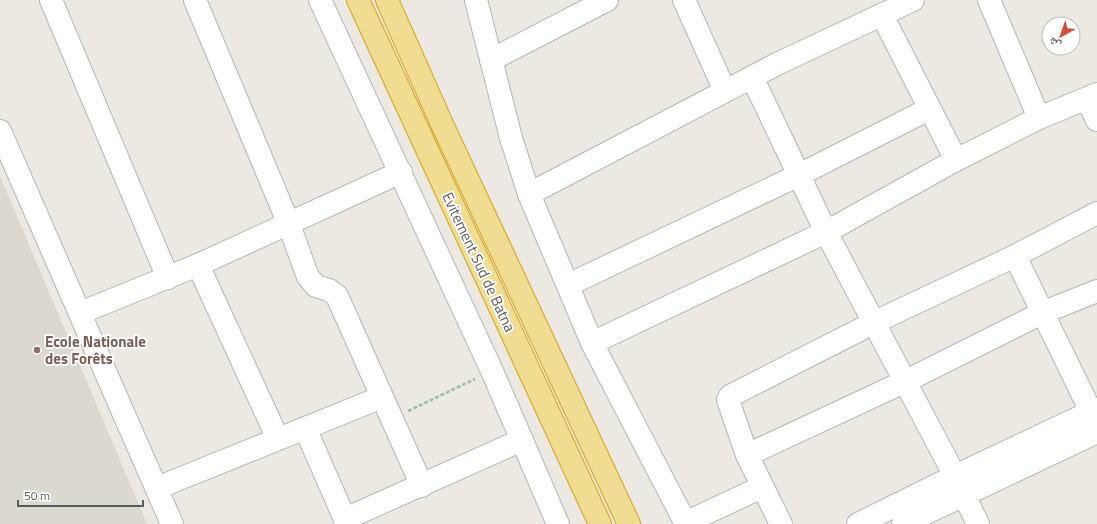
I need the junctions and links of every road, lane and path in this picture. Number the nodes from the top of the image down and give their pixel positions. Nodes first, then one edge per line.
1 (51, 0) edge
2 (195, 0) edge
3 (320, 0) edge
4 (358, 0) edge
5 (387, 0) edge
6 (476, 0) edge
7 (607, 0) edge
8 (684, 0) edge
9 (913, 0) edge
10 (988, 0) edge
11 (882, 15) junction
12 (491, 60) junction
13 (752, 77) junction
14 (725, 91) junction
15 (1092, 97) edge
16 (929, 109) junction
17 (1039, 118) junction
18 (1097, 120) edge
19 (0, 130) edge
20 (956, 160) junction
21 (401, 172) junction
22 (799, 175) junction
23 (529, 194) junction
24 (1097, 213) edge
25 (288, 222) junction
26 (826, 232) junction
27 (1015, 256) junction
28 (198, 265) junction
29 (168, 278) junction
30 (568, 285) junction
31 (1097, 291) edge
32 (80, 313) junction
33 (1042, 313) junction
34 (875, 322) junction
35 (592, 343) junction
36 (492, 371) junction
37 (906, 381) junction
38 (382, 397) junction
39 (393, 418) junction
40 (1096, 419) edge
41 (305, 428) junction
42 (278, 439) junction
43 (522, 440) junction
44 (747, 455) junction
45 (960, 485) junction
46 (422, 486) junction
47 (762, 487) junction
48 (157, 488) junction
49 (346, 521) edge
50 (685, 523) edge
51 (172, 524) edge
52 (558, 524) edge
53 (600, 524) edge
54 (629, 524) edge
55 (781, 524) edge
56 (858, 524) edge
57 (903, 524) edge
58 (978, 524) edge

1 - 29 street
2 - 25 street
3 - 21 street
4 - 53 highway, Evitement Sud de Batna
5 - 54 highway, Evitement Sud de Batna
6 - 12 street
7 - 12 street
8 - 14 street
9 - 11 street
10 - 17 street
11 - 13 street
11 - 16 street
12 - 23 street
13 - 14 street
13 - 22 street
14 - 23 street
15 - 17 street
15 - 18 street
16 - 20 street
16 - 22 street
17 - 20 street
19 - 32 street
20 - 26 street
21 - 25 street
21 - 36 street
22 - 26 street
22 - 30 street
23 - 30 street
24 - 27 street
25 - 28 street
25 - 38 street
26 - 34 street
26 - 35 street
27 - 33 street
27 - 34 street
28 - 29 street
28 - 42 street
29 - 32 street
30 - 35 street
31 - 33 street
32 - 48 street
33 - 37 street
33 - 40 street
34 - 37 street
34 - 44 street
35 - 50 street
36 - 39 path
36 - 43 street
37 - 44 street
37 - 45 street
38 - 39 street
38 - 41 street
39 - 46 street
40 - 45 street
41 - 42 street
41 - 49 street
42 - 48 street
43 - 46 street
43 - 52 street
44 - 47 street
45 - 56 street
45 - 57 street
45 - 58 street
46 - 49 street
47 - 50 street
47 - 55 street
48 - 51 street

